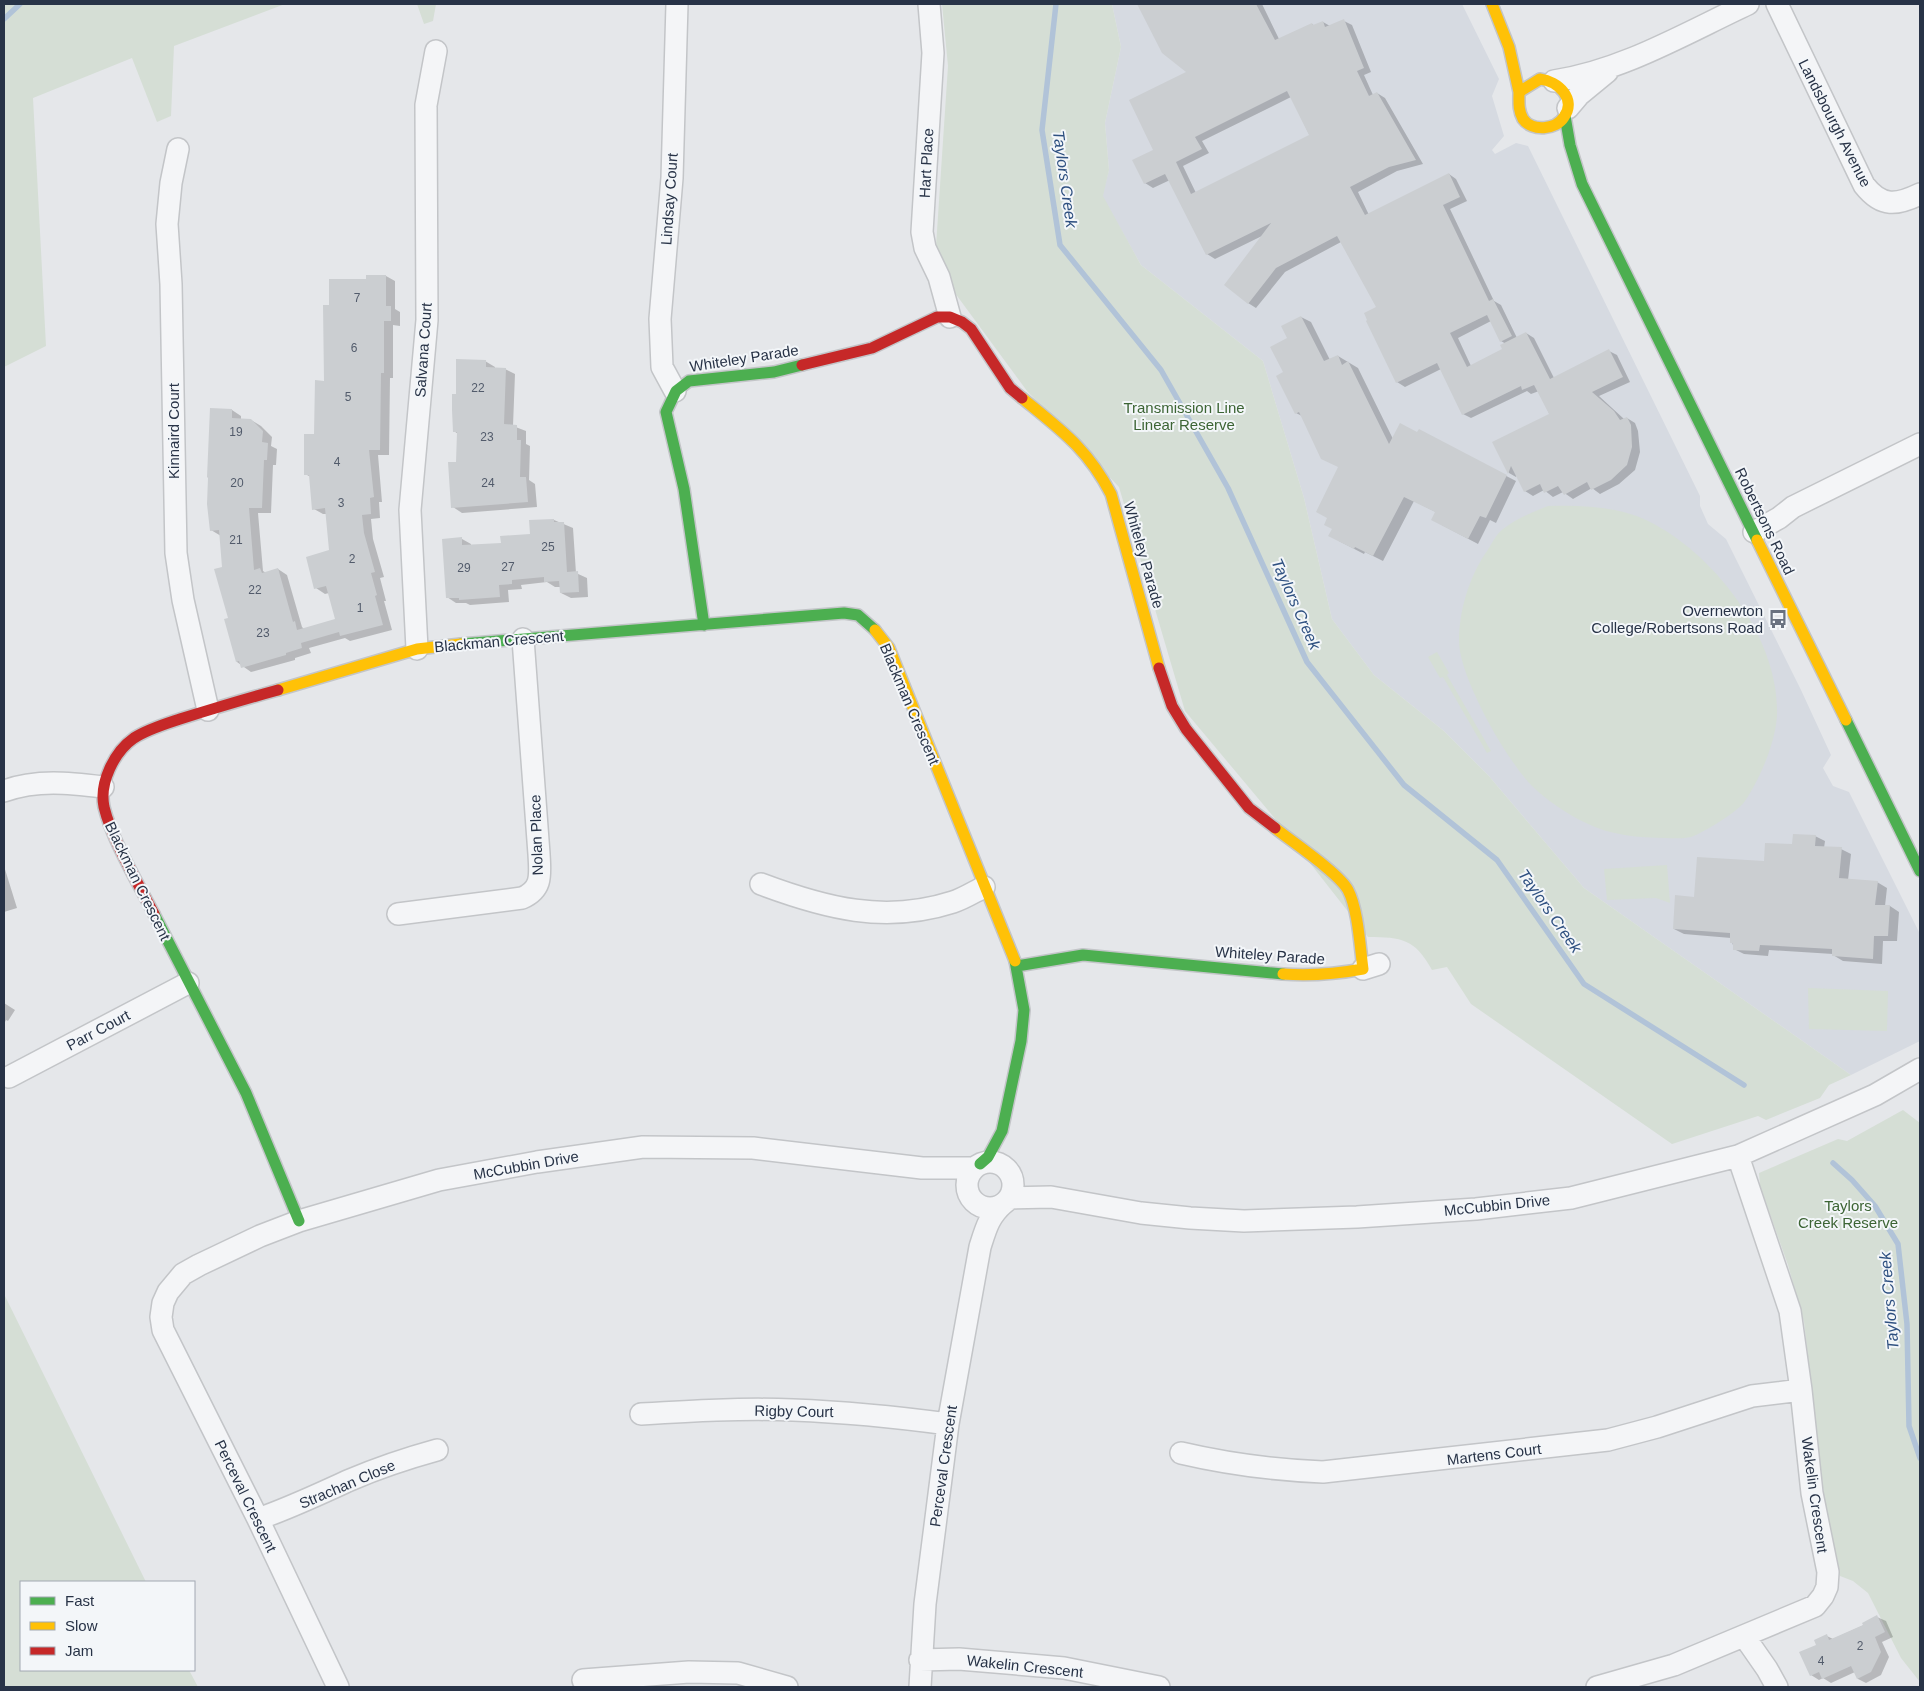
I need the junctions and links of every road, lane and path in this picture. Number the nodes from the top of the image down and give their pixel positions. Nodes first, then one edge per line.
1 (678, 4) edge
2 (929, 4) edge
3 (1492, 4) edge
4 (1748, 4) edge
5 (1777, 4) edge
6 (1500, 20) junction
7 (1520, 48) dead end
8 (436, 50) dead end
9 (1613, 68) junction
10 (1547, 77) junction
11 (1519, 92) junction
12 (1566, 112) junction
13 (1538, 129) junction
14 (1550, 141) dead end
15 (178, 149) dead end
16 (1561, 155) dead end
17 (1582, 184) junction
18 (1920, 194) edge
19 (950, 317) junction
20 (675, 391) junction
21 (1920, 444) edge
22 (1751, 526) junction
23 (704, 625) junction
24 (523, 639) junction
25 (417, 649) junction
26 (208, 710) junction
27 (104, 787) junction
28 (4, 791) edge
29 (1920, 871) edge
30 (761, 884) dead end
31 (984, 887) junction
32 (398, 914) dead end
33 (1017, 966) junction
34 (188, 983) junction
35 (1920, 1069) edge
36 (9, 1077) dead end
37 (1002, 1131) junction
38 (1738, 1156) junction
39 (977, 1166) junction
40 (922, 1168) junction
41 (1009, 1188) junction
42 (970, 1196) junction
43 (299, 1221) junction
44 (980, 1248) junction
45 (163, 1303) joint
46 (1801, 1390) junction
47 (640, 1414) dead end
48 (948, 1424) junction
49 (437, 1450) dead end
50 (1181, 1452) dead end
51 (258, 1519) junction
52 (1744, 1636) junction
53 (920, 1660) junction
54 (583, 1680) dead end
55 (338, 1687) edge
56 (787, 1687) edge
57 (920, 1687) edge
58 (1159, 1687) edge
59 (1603, 1687) edge
60 (1777, 1687) edge

1 - 20 street, Lindsay Court
2 - 19 street, Hart Place
3 - 6 street
4 - 9 street
5 - 18 street, Landsbourgh Avenue
6 - 7 street
6 - 11 street
8 - 25 street, Salvana Court
9 - 10 street
9 - 12 street
10 - 11 street
10 - 12 street
11 - 13 street
12 - 13 street
12 - 17 street, Robertsons Road
13 - 14 street
15 - 26 street, Kinnaird Court
16 - 17 street, Robertsons Road
17 - 22 street, Robertsons Road
19 - 20 street, Whiteley Parade
19 - 33 street, Whiteley Parade
20 - 23 street, Whiteley Parade
21 - 22 street
22 - 29 street, Robertsons Road
23 - 24 street, Blackman Crescent
23 - 31 street, Blackman Crescent
24 - 25 street, Blackman Crescent
24 - 32 street, Nolan Place
25 - 26 street, Blackman Crescent
26 - 27 street, Blackman Crescent
27 - 28 street
27 - 34 street, Blackman Crescent
30 - 31 street
31 - 33 street, Blackman Crescent
33 - 37 street, Blackman Crescent
34 - 36 street, Parr Court
34 - 43 street, Blackman Crescent
35 - 38 street, McCubbin Drive
37 - 39 street, Blackman Crescent
37 - 41 street, Blackman Crescent
38 - 41 street, McCubbin Drive
38 - 46 street, Wakelin Crescent
39 - 40 street, McCubbin Drive
39 - 41 street, McCubbin Drive
39 - 42 street
40 - 42 street, McCubbin Drive
40 - 43 street, McCubbin Drive
41 - 42 street, McCubbin Drive
41 - 44 street, Perceval Crescent
42 - 44 street, Perceval Crescent
43 - 45 street, McCubbin Drive
44 - 48 street, Perceval Crescent
45 - 51 street, Perceval Crescent
46 - 50 street, Martens Court
46 - 52 street, Wakelin Crescent
47 - 48 street, Rigby Court
48 - 53 street, Perceval Crescent
49 - 51 street, Strachan Close
51 - 55 street, Perceval Crescent
52 - 59 street, Wakelin Crescent
52 - 60 street
53 - 57 street, Perceval Crescent
53 - 58 street, Wakelin Crescent
54 - 56 street

